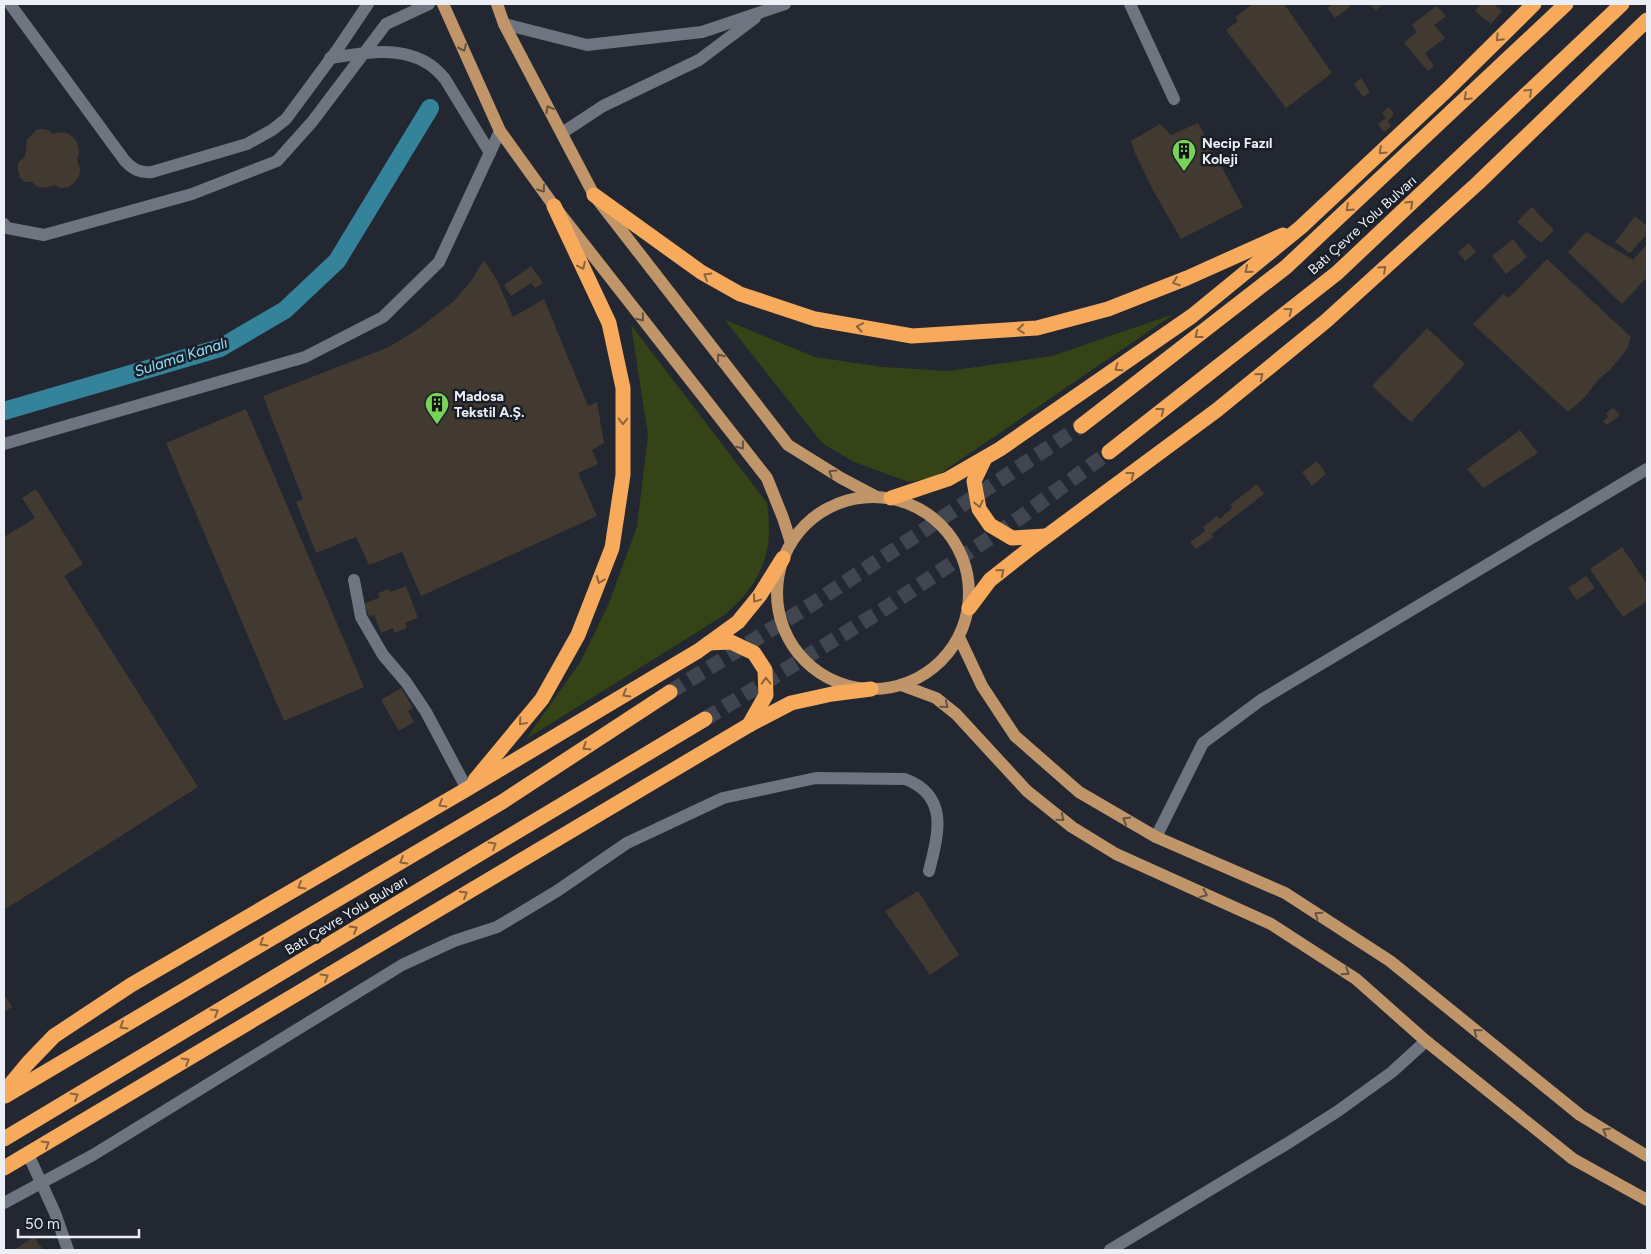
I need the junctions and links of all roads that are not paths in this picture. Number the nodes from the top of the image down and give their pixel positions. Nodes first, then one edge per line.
1 (10, 4) edge
2 (368, 4) edge
3 (429, 4) edge
4 (443, 4) edge
5 (497, 4) edge
6 (785, 4) edge
7 (1130, 4) edge
8 (1534, 4) edge
9 (1566, 4) edge
10 (1622, 4) edge
11 (765, 11) junction
12 (1647, 20) edge
13 (504, 24) junction
14 (365, 53) junction
15 (330, 58) junction
16 (1174, 99) dead end
17 (500, 131) junction
18 (562, 133) junction
19 (490, 153) junction
20 (594, 195) junction
21 (554, 206) junction
22 (1300, 227) junction
23 (5, 228) edge
24 (1080, 426) tunnel mouth
25 (4, 444) edge
26 (1108, 452) tunnel mouth
27 (985, 458) junction
28 (1647, 469) edge
29 (874, 496) junction
30 (891, 498) junction
31 (1046, 536) junction
32 (790, 543) junction
33 (783, 558) junction
34 (354, 580) dead end
35 (969, 608) junction
36 (959, 637) junction
37 (709, 643) junction
38 (901, 685) junction
39 (871, 689) junction
40 (670, 692) tunnel mouth
41 (705, 719) tunnel mouth
42 (749, 725) junction
43 (467, 789) junction
44 (1156, 837) junction
45 (929, 871) dead end
46 (1426, 1041) junction
47 (4, 1092) edge
48 (4, 1097) edge
49 (4, 1139) edge
50 (28, 1154) junction
51 (1647, 1156) edge
52 (4, 1168) edge
53 (41, 1183) junction
54 (1647, 1200) edge
55 (4, 1202) edge
56 (68, 1250) edge
57 (1110, 1250) edge

1 - 15 street
2 - 15 street
3 - 14 street
4 -> 17 main road
5 - 13 main road
6 - 11 street
7 - 16 street
8 -> 22 highway
9 -> 24 highway, Batı Çevre Yolu Bulvarı
26 -> 10 highway, Batı Çevre Yolu Bulvarı
11 - 13 street
11 - 18 street
31 -> 12 highway
18 -> 13 main road
14 - 15 street
14 - 19 street
14 - 23 street
17 - 19 street
17 -> 21 main road
18 - 20 main road
19 - 25 street
22 -> 20 highway
29 -> 20 main road
21 -> 32 main road
21 -> 43 highway
22 -> 27 highway
27 - 30 highway
27 -> 31 highway
28 - 44 street
29 - 30 main road
29 - 32 main road
30 - 35 main road
35 -> 31 highway
32 - 33 main road
33 -> 37 highway
33 - 39 main road
34 - 43 street
35 - 36 main road
36 - 38 main road
44 -> 36 main road
42 -> 37 highway
37 -> 43 highway
38 - 39 main road
38 -> 46 main road
39 - 42 highway
40 -> 48 highway, Batı Çevre Yolu Bulvarı
49 -> 41 highway, Batı Çevre Yolu Bulvarı
50 -> 42 highway
43 -> 47 highway
51 -> 44 main road
45 - 53 street
46 - 54 main road
46 - 57 street
50 - 52 highway
50 - 53 street
53 - 55 street
53 - 56 street

